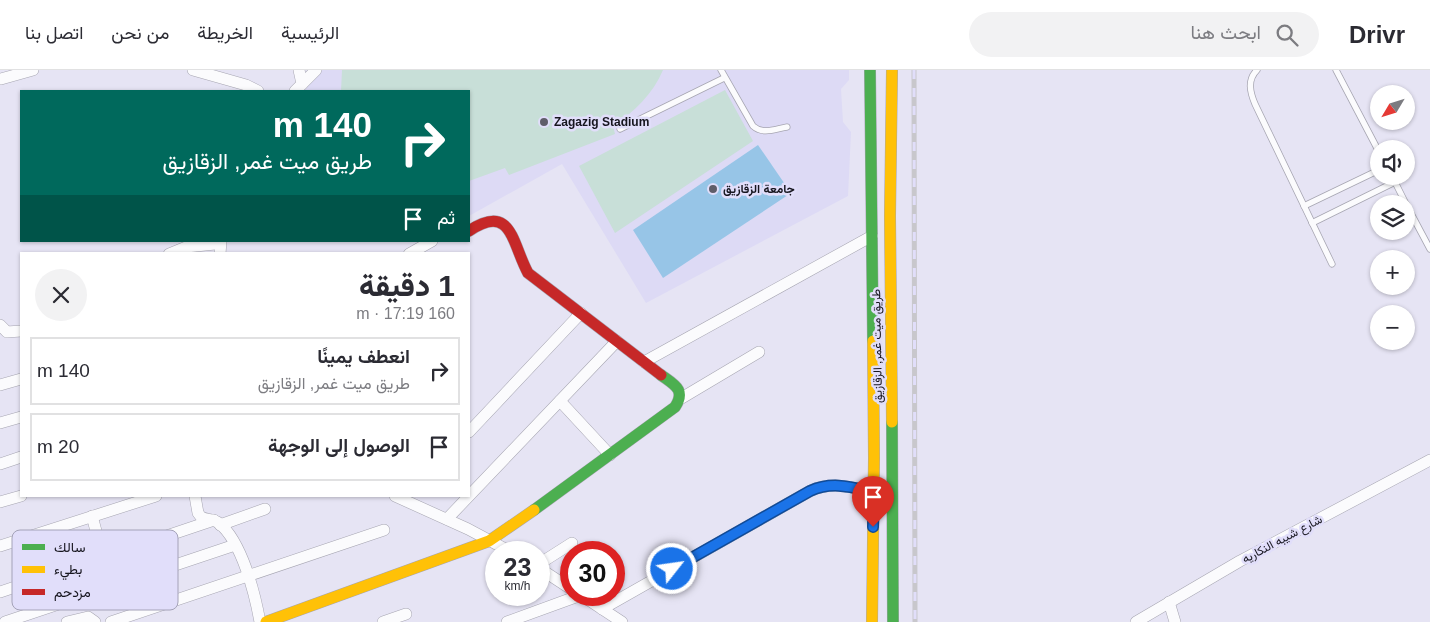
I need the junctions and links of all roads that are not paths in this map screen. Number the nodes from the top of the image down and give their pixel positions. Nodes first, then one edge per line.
1 (33, 70) edge
2 (193, 70) edge
3 (299, 70) edge
4 (316, 70) edge
5 (720, 70) edge
6 (870, 70) edge
7 (892, 70) edge
8 (1257, 70) edge
9 (1336, 70) edge
10 (724, 78) junction
11 (1, 79) edge
12 (299, 88) edge
13 (256, 90) edge
14 (786, 127) dead end
15 (620, 128) dead end
16 (1373, 140) edge
17 (1370, 174) edge
18 (1382, 185) edge
19 (1304, 206) junction
20 (1415, 221) edge
21 (1312, 223) junction
22 (470, 230) edge
23 (872, 236) junction
24 (218, 242) edge
25 (430, 242) edge
26 (1430, 249) edge
27 (174, 252) edge
28 (413, 252) edge
29 (1332, 264) dead end
30 (581, 313) junction
31 (0, 325) edge
32 (20, 331) edge
33 (617, 341) junction
34 (759, 352) dead end
35 (644, 362) junction
36 (20, 379) edge
37 (0, 385) edge
38 (680, 399) junction
39 (560, 401) junction
40 (20, 417) edge
41 (0, 423) edge
42 (470, 431) edge
43 (610, 455) junction
44 (20, 457) edge
45 (1430, 460) edge
46 (0, 464) edge
47 (874, 492) junction
48 (470, 495) edge
49 (20, 496) edge
50 (153, 497) edge
51 (198, 497) edge
52 (468, 497) edge
53 (402, 498) edge
54 (0, 502) edge
55 (265, 510) dead end
56 (92, 516) junction
57 (447, 519) junction
58 (217, 523) junction
59 (49, 530) edge
60 (96, 530) edge
61 (384, 530) dead end
62 (178, 534) edge
63 (489, 541) joint
64 (12, 542) edge
65 (485, 542) edge
66 (235, 544) junction
67 (0, 546) edge
68 (178, 564) edge
69 (249, 576) junction
70 (12, 588) edge
71 (0, 592) edge
72 (178, 600) edge
73 (1169, 602) junction
74 (560, 603) edge
75 (598, 606) edge
76 (602, 609) junction
77 (41, 610) edge
78 (147, 610) edge
79 (406, 614) dead end
80 (5, 622) edge
81 (67, 622) edge
82 (95, 622) edge
83 (111, 622) edge
84 (260, 622) edge
85 (266, 622) edge
86 (383, 622) edge
87 (507, 622) edge
88 (622, 622) edge
89 (872, 622) edge
90 (893, 622) edge
91 (1136, 622) edge
92 (1175, 622) edge

1 - 11 street
2 - 13 street
3 - 12 street
4 - 12 street
5 - 10 lane
6 - 23 main road, طريق ميت غمر, الزقازيق
7 - 90 main road, طريق ميت غمر, الزقازيق
8 - 19 lane
9 - 16 lane
10 - 14 lane
10 - 15 lane
17 - 19 lane
18 - 21 lane
19 - 21 lane
20 - 26 lane
21 - 29 lane
22 - 30 main road
23 - 35 street
23 - 47 main road, طريق ميت غمر, الزقازيق
24 - 27 street
25 - 28 street
30 - 33 main road
30 - 42 street
31 - 32 street
33 - 35 main road
33 - 39 street
34 - 38 street
35 - 38 main road
36 - 37 street
38 - 43 main road
39 - 43 street
39 - 48 street
40 - 41 street
43 - 63 main road
44 - 46 street
45 - 73 street, شارع شيبه النكاريه
47 - 76 street
47 - 89 main road, طريق ميت غمر, الزقازيق
49 - 54 street
50 - 56 street
51 - 58 street
52 - 57 street
53 - 57 street
55 - 58 street
56 - 59 street
56 - 60 street
57 - 63 street
58 - 62 street
58 - 66 street
61 - 69 street
64 - 67 street
65 - 85 main road
66 - 68 street
66 - 69 street
69 - 72 street
69 - 84 street
70 - 71 street
73 - 91 street, شارع شيبه النكاريه
73 - 92 street
74 - 87 street
75 - 76 street
76 - 88 street
77 - 80 street
78 - 83 street
79 - 86 street
81 - 82 street

